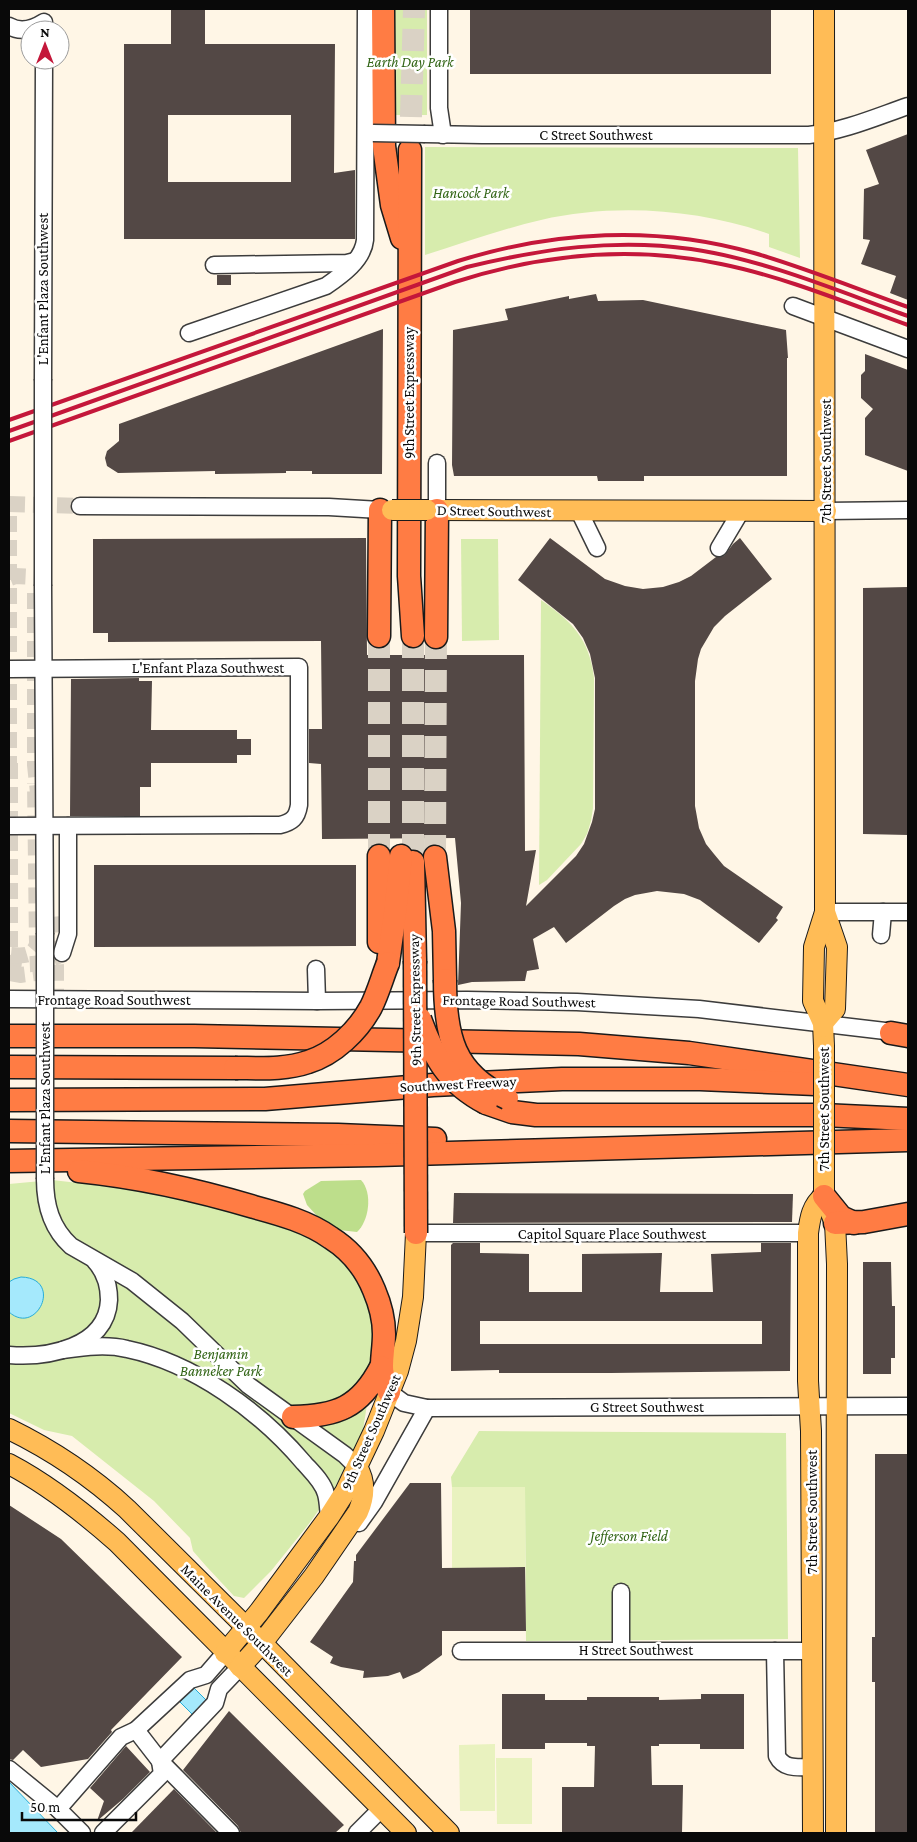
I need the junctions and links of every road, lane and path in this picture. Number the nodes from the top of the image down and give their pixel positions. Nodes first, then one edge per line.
1 (366, 9) edge
2 (383, 9) edge
3 (439, 9) edge
4 (824, 9) edge
5 (44, 70) edge
6 (907, 103) edge
7 (369, 133) junction
8 (825, 133) junction
9 (443, 135) junction
10 (410, 150) tunnel mouth
11 (409, 258) junction
12 (355, 261) junction
13 (214, 265) dead end
14 (793, 306) dead end
15 (825, 319) junction
16 (189, 333) dead end
17 (908, 349) edge
18 (437, 463) dead end
19 (80, 506) tunnel mouth
20 (386, 510) junction
21 (432, 510) junction
22 (908, 510) edge
23 (579, 511) junction
24 (741, 511) junction
25 (826, 511) junction
26 (597, 548) dead end
27 (718, 548) dead end
28 (379, 636) tunnel mouth
29 (408, 636) tunnel mouth
30 (436, 637) tunnel mouth
31 (9, 669) edge
32 (43, 669) junction
33 (9, 826) edge
34 (45, 826) junction
35 (68, 826) junction
36 (435, 857) tunnel mouth
37 (825, 912) junction
38 (883, 912) junction
39 (908, 912) edge
40 (881, 935) dead end
41 (62, 953) tunnel mouth
42 (316, 969) dead end
43 (9, 999) edge
44 (317, 1001) junction
45 (416, 1006) junction
46 (823, 1023) junction
47 (9, 1024) edge
48 (903, 1034) edge
49 (9, 1036) edge
50 (194, 1036) junction
51 (9, 1061) edge
52 (60, 1066) junction
53 (9, 1067) edge
54 (908, 1085) edge
55 (908, 1089) edge
56 (9, 1100) edge
57 (497, 1101) junction
58 (908, 1119) edge
59 (9, 1131) edge
60 (908, 1140) edge
61 (652, 1148) junction
62 (9, 1162) edge
63 (824, 1196) junction
64 (908, 1214) edge
65 (844, 1223) junction
66 (416, 1233) junction
67 (808, 1233) junction
68 (93, 1259) junction
69 (837, 1348) junction
70 (63, 1350) junction
71 (9, 1355) edge
72 (381, 1367) junction
73 (389, 1392) junction
74 (810, 1406) junction
75 (836, 1406) junction
76 (908, 1406) edge
77 (427, 1408) junction
78 (293, 1417) junction
79 (9, 1429) edge
80 (9, 1464) edge
81 (357, 1467) junction
82 (329, 1517) junction
83 (314, 1576) junction
84 (621, 1592) dead end
85 (246, 1628) junction
86 (262, 1643) junction
87 (621, 1650) junction
88 (775, 1650) junction
89 (812, 1650) junction
90 (461, 1651) dead end
91 (225, 1653) junction
92 (240, 1667) junction
93 (136, 1730) junction
94 (160, 1761) junction
95 (812, 1767) junction
96 (9, 1769) edge
97 (382, 1808) junction
98 (58, 1809) junction
99 (82, 1833) edge
100 (103, 1833) edge
101 (231, 1833) edge
102 (356, 1833) edge
103 (406, 1833) edge
104 (449, 1833) edge
105 (812, 1833) edge
106 (836, 1833) edge

1 - 7 street
2 - 11 highway
3 - 9 street
4 - 8 main road, 7th Street Southwest
5 - 32 street, L'Enfant Plaza Southwest, bridge
6 - 8 street, C Street Southwest
7 - 9 street, C Street Southwest, bridge
7 - 12 street
8 - 9 street, C Street Southwest
8 - 15 main road, 7th Street Southwest
10 - 11 highway, 9th Street Expressway
11 - 29 highway, 9th Street Expressway
12 - 13 street
12 - 16 street
14 - 15 street
15 - 17 street
15 - 25 main road, 7th Street Southwest
18 - 21 street
19 - 20 street, D Street Southwest
20 - 21 main road, D Street Southwest, bridge
20 - 28 highway
21 - 23 main road, D Street Southwest
21 - 30 highway
22 - 25 street, D Street Southwest
23 - 24 main road, D Street Southwest
23 - 26 street
24 - 25 main road, D Street Southwest
24 - 27 street
25 - 37 main road, 7th Street Southwest
31 - 32 street, L'Enfant Plaza Southwest
32 - 34 street, L'Enfant Plaza Southwest
32 - 35 street, L'Enfant Plaza Southwest
33 - 34 street, L'Enfant Plaza Southwest
34 - 35 street, L'Enfant Plaza Southwest
34 - 68 street, L'Enfant Plaza Southwest, bridge
35 - 41 street
36 - 57 highway, bridge
37 - 38 street
37 - 46 main road, 7th Street Southwest
38 - 39 street
38 - 40 street
42 - 44 street
43 - 44 street, Frontage Road Southwest
44 - 46 street, Frontage Road Southwest
45 - 52 highway, 9th Street Expressway, bridge
45 - 57 highway, bridge
45 - 66 highway, 9th Street Expressway, bridge
46 - 48 street, Frontage Road Southwest
46 - 63 main road, 7th Street Southwest, bridge
47 - 50 highway
49 - 50 highway
50 - 54 highway
51 - 52 highway
52 - 53 highway
55 - 56 highway, Southwest Freeway
57 - 58 highway
59 - 61 highway
60 - 61 highway
61 - 62 highway
62 - 72 highway
63 - 65 highway
63 - 67 main road, 7th Street Southwest
64 - 65 highway
65 - 69 main road, 7th Street Southwest
66 - 67 street, Capitol Square Place Southwest
66 - 73 main road, 9th Street Southwest
67 - 69 main road
67 - 74 main road, 7th Street Southwest
68 - 70 street, L'Enfant Plaza Southwest
68 - 78 street, L'Enfant Plaza Southwest
69 - 75 main road, 7th Street Southwest
70 - 71 street, L'Enfant Plaza Southwest
70 - 82 street, L'Enfant Plaza Southwest
72 - 73 highway
72 - 78 highway
73 - 77 street, G Street Southwest
73 - 81 main road, 9th Street Southwest
74 - 75 street, G Street Southwest
74 - 77 street, G Street Southwest
74 - 89 main road, 7th Street Southwest
75 - 76 street, G Street Southwest
75 - 106 main road, 7th Street Southwest
77 - 83 street, 9th Street Southwest
78 - 81 street, L'Enfant Plaza Southwest
79 - 85 main road, Maine Avenue Southwest
80 - 91 main road, Maine Avenue Southwest
81 - 82 main road, 9th Street Southwest
81 - 83 main road
82 - 85 main road, 9th Street Southwest
83 - 86 main road, 9th Street Southwest
84 - 87 street
85 - 86 main road, Maine Avenue Southwest
85 - 91 main road, 9th Street Southwest
86 - 92 main road, 9th Street Southwest
86 - 104 main road, Maine Avenue Southwest
87 - 88 street, H Street Southwest
87 - 90 street, H Street Southwest
88 - 89 street, H Street Southwest
88 - 95 street
89 - 95 main road, 7th Street Southwest
91 - 92 main road, Maine Avenue Southwest
91 - 93 street
92 - 94 street
92 - 97 main road, Maine Avenue Southwest
93 - 94 street
93 - 98 street
94 - 100 street
94 - 101 street
95 - 105 main road, 7th Street Southwest
96 - 98 street
97 - 102 street
97 - 103 main road, Maine Avenue Southwest
98 - 99 street

